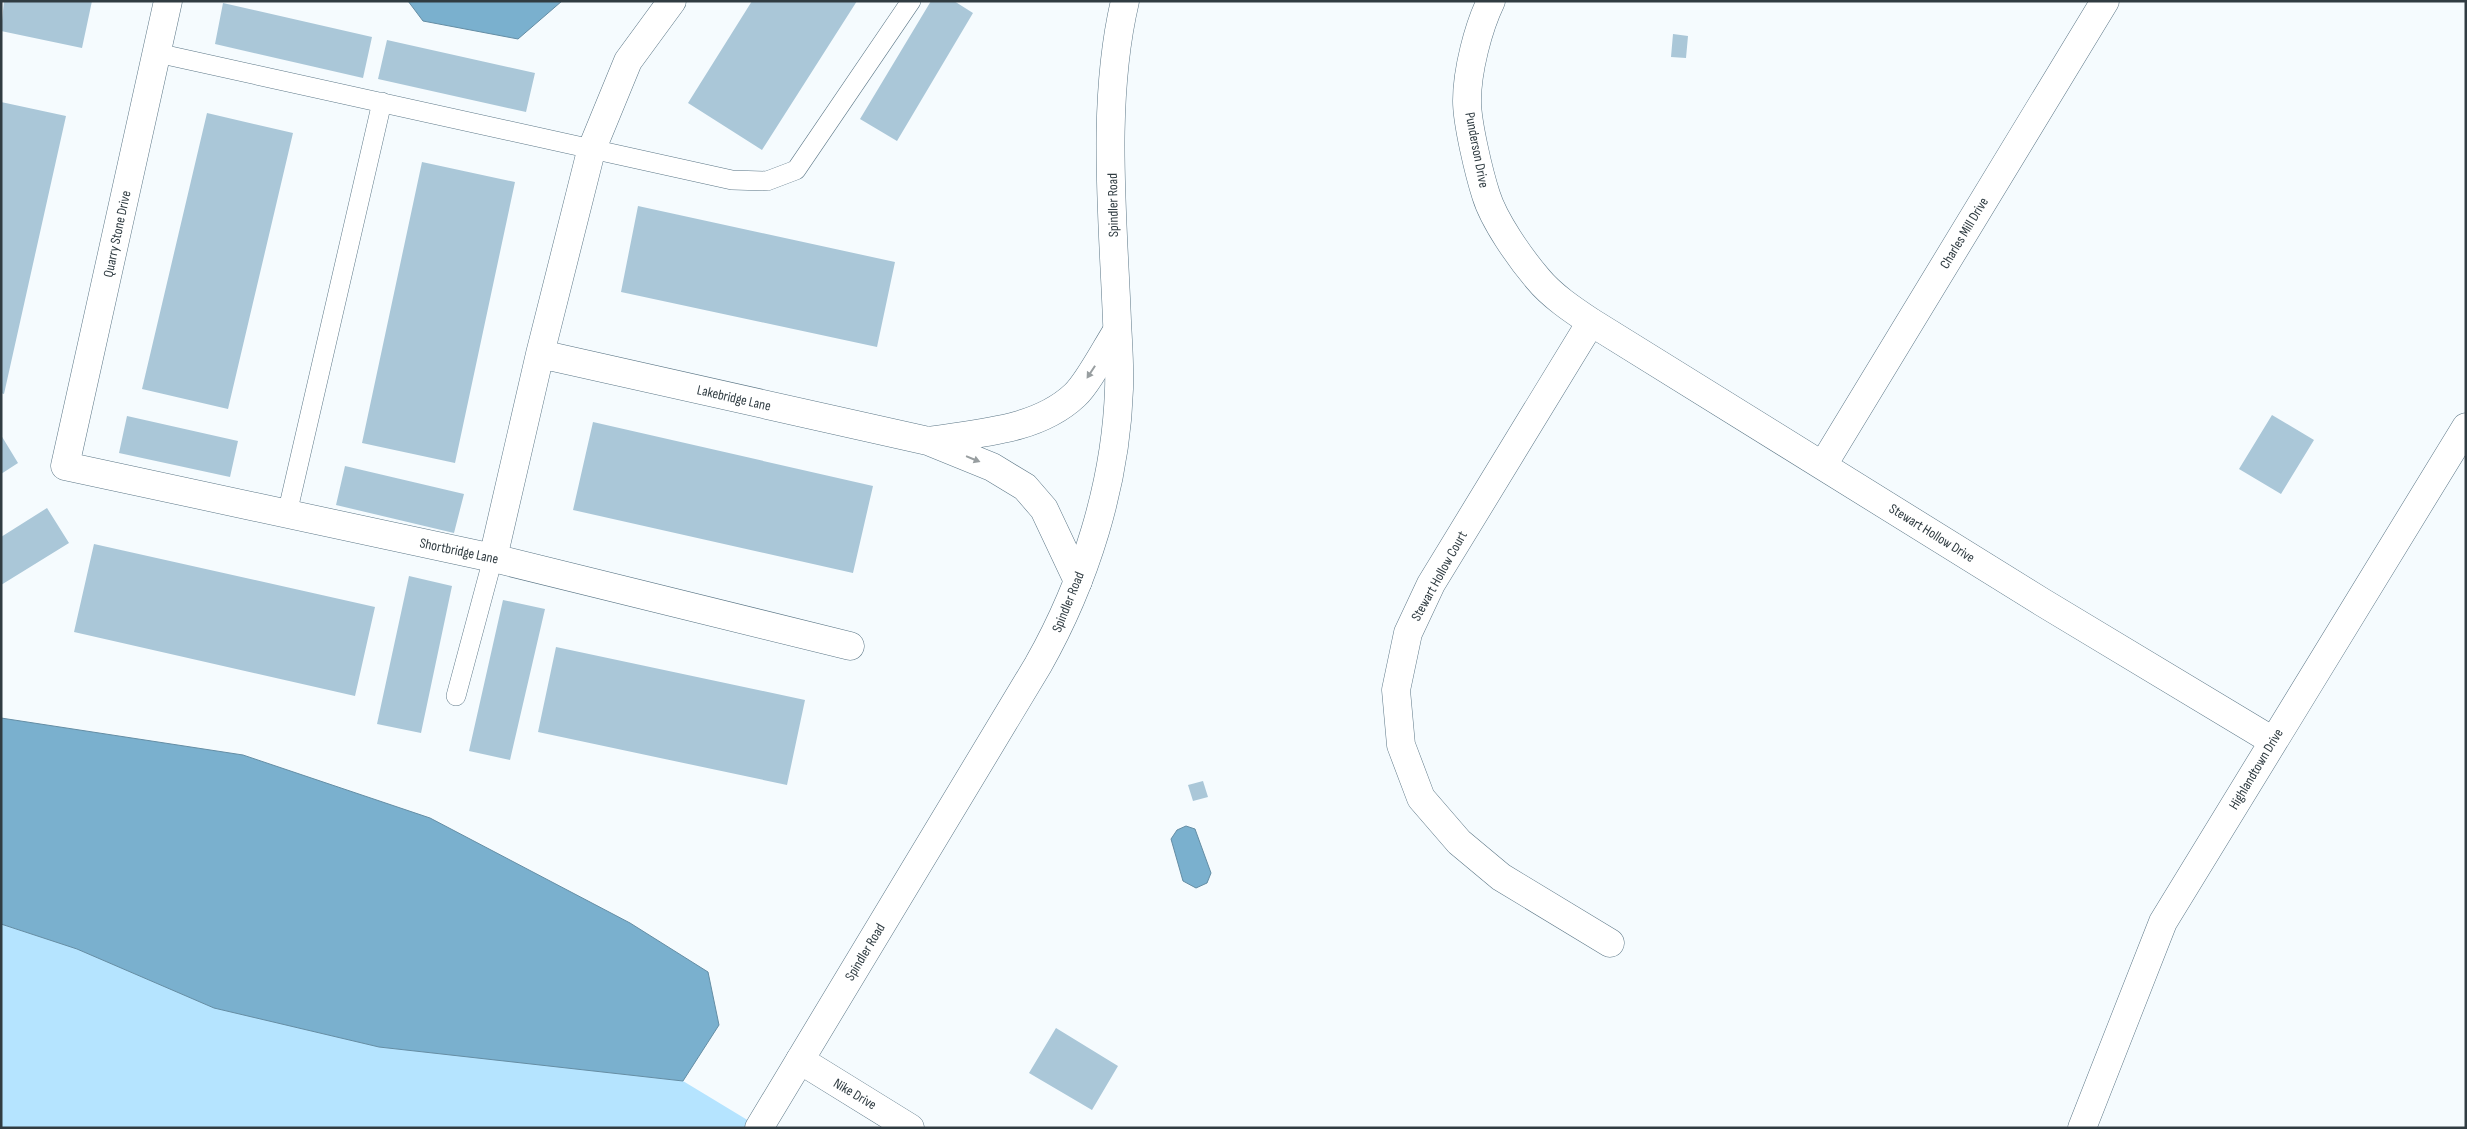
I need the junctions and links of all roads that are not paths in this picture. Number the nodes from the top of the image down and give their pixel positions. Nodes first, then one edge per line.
1 (168, 1) edge
2 (672, 1) edge
3 (911, 1) edge
4 (1125, 1) edge
5 (1492, 1) edge
6 (2105, 1) edge
7 (157, 53) junction
8 (382, 102) junction
9 (592, 148) junction
10 (1591, 322) junction
11 (1117, 331) junction
12 (540, 354) junction
13 (2466, 427) edge
14 (928, 441) junction
15 (1823, 465) junction
16 (66, 466) joint
17 (287, 514) junction
18 (493, 558) junction
19 (1078, 581) junction
20 (850, 646) dead end
21 (456, 696) dead end
22 (2273, 741) junction
23 (1610, 943) dead end
24 (800, 1060) junction
25 (759, 1128) edge
26 (910, 1128) edge
27 (2082, 1128) edge

1 - 7 street, Quarry Stone Drive
2 - 9 street
3 - 9 lane
4 - 11 street, Spindler Road
5 - 10 street, Punderson Drive
6 - 15 street, Charles Mill Drive
7 - 8 lane
7 - 16 street, Quarry Stone Drive
8 - 9 lane
8 - 17 lane
9 - 12 street
10 - 15 street, Stewart Hollow Drive
10 - 23 street, Stewart Hollow Court
11 -> 14 street, Lakebridge Lane
11 - 19 street, Spindler Road
12 - 14 street, Lakebridge Lane
12 - 18 street
13 - 22 street, Highlandtown Drive
14 -> 19 street, Lakebridge Lane
15 - 22 street, Stewart Hollow Drive
16 - 17 street, Shortbridge Lane
17 - 18 street, Shortbridge Lane
18 - 20 street, Shortbridge Lane
18 - 21 lane
19 - 24 street, Spindler Road
22 - 27 street, Highlandtown Drive
24 - 25 street, Spindler Road
24 - 26 street, Nike Drive

